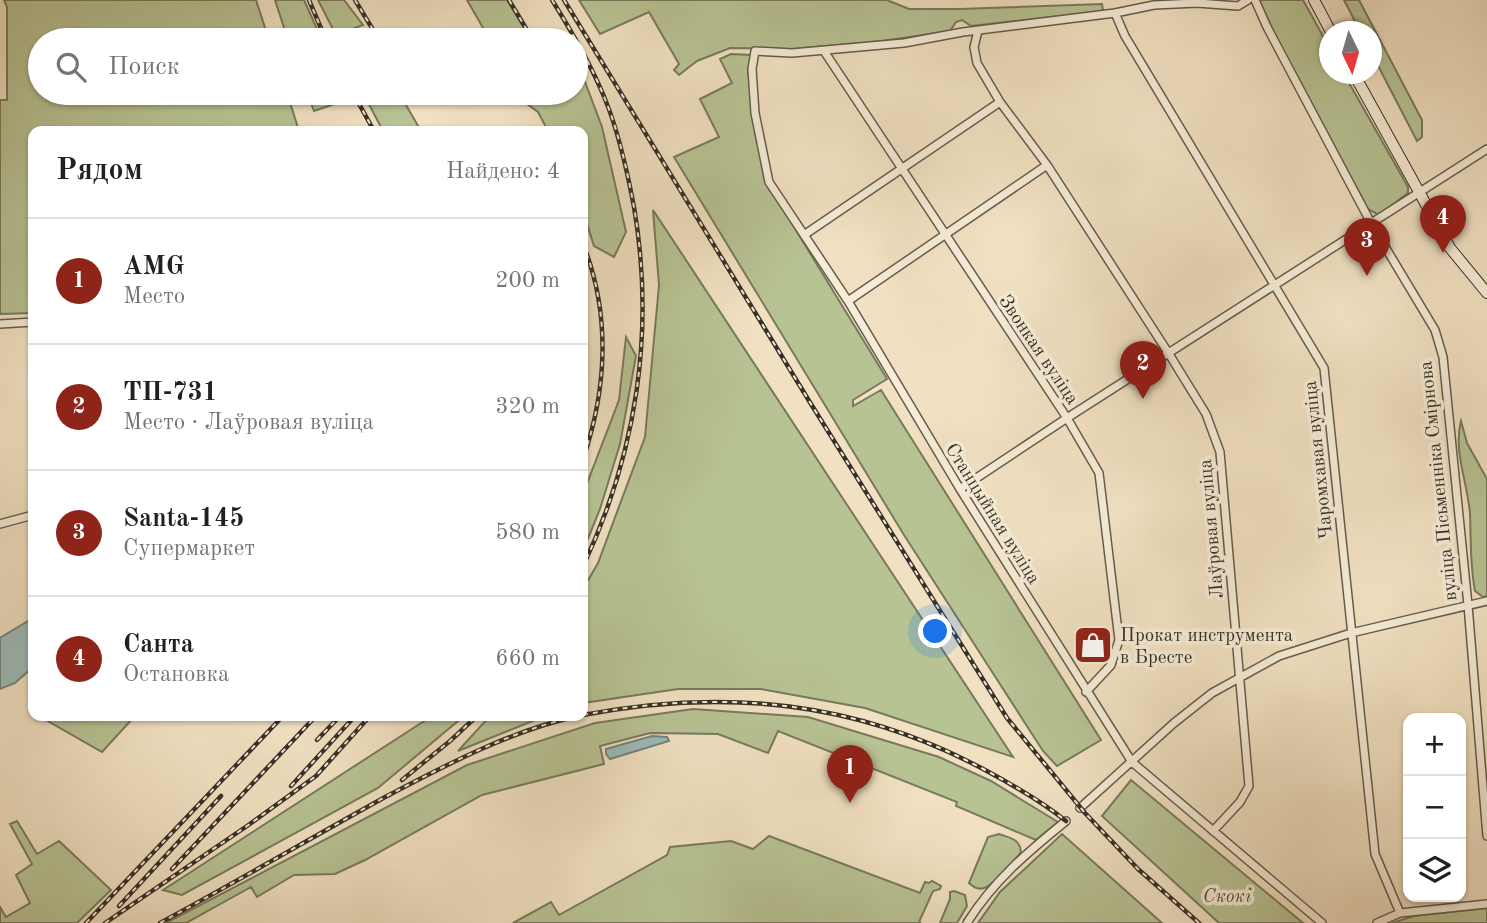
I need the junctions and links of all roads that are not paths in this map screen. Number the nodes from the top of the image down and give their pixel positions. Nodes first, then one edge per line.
1 (1248, 0) edge
2 (1255, 0) edge
3 (1314, 0) edge
4 (1115, 13) junction
5 (1325, 21) edge
6 (978, 31) junction
7 (824, 51) junction
8 (1360, 84) edge
9 (1000, 102) junction
10 (1487, 149) edge
11 (1048, 165) junction
12 (903, 167) junction
13 (1420, 194) junction
14 (1372, 225) junction
15 (944, 234) junction
16 (804, 235) junction
17 (1275, 286) junction
18 (1487, 293) edge
19 (848, 301) junction
20 (28, 322) edge
21 (0, 324) edge
22 (1169, 354) junction
23 (1067, 418) junction
24 (960, 489) junction
25 (28, 516) edge
26 (0, 524) edge
27 (1487, 601) edge
28 (1468, 605) junction
29 (1351, 633) junction
30 (1240, 676) junction
31 (1086, 692) junction
32 (1132, 762) junction
33 (1080, 808) dead end
34 (1066, 821) dead end
35 (1213, 831) junction
36 (1487, 836) edge
37 (1487, 904) edge
38 (1400, 913) junction
39 (967, 923) edge
40 (1322, 923) edge
41 (1377, 923) edge

1 - 4 street
2 - 14 street, вуліца Пісьменніка Смірнова
3 - 5 main road
4 - 6 street
4 - 17 street, Чаромхавая вуліца
6 - 7 street
6 - 9 street, Лаўровая вуліца
7 - 12 street, Звонкая вуліца
7 - 16 street, Станцыйная вуліца
8 - 13 main road
9 - 11 street, Лаўровая вуліца
9 - 12 street
10 - 13 street
11 - 15 street
11 - 22 street, Лаўровая вуліца
12 - 15 street, Звонкая вуліца
12 - 16 street
13 - 14 street
13 - 18 main road
14 - 17 street
14 - 28 street, вуліца Пісьменніка Смірнова
15 - 19 street
15 - 23 street, Звонкая вуліца
16 - 19 street, Станцыйная вуліца
17 - 22 street
17 - 29 street, Чаромхавая вуліца
19 - 24 street, Станцыйная вуліца
20 - 21 street
22 - 23 street
22 - 30 street, Лаўровая вуліца
23 - 24 street
23 - 31 street, Звонкая вуліца
24 - 31 street, Станцыйная вуліца
25 - 26 street
27 - 28 street
28 - 29 street
28 - 36 street, вуліца Пісьменніка Смірнова
29 - 30 street
29 - 38 street, Чаромхавая вуліца
30 - 32 street
30 - 35 street, Лаўровая вуліца
31 - 32 street, Станцыйная вуліца
32 - 33 street
32 - 35 street, Станцыйная вуліца
34 - 39 street
35 - 40 street, Станцыйная вуліца
37 - 38 street
38 - 41 street

